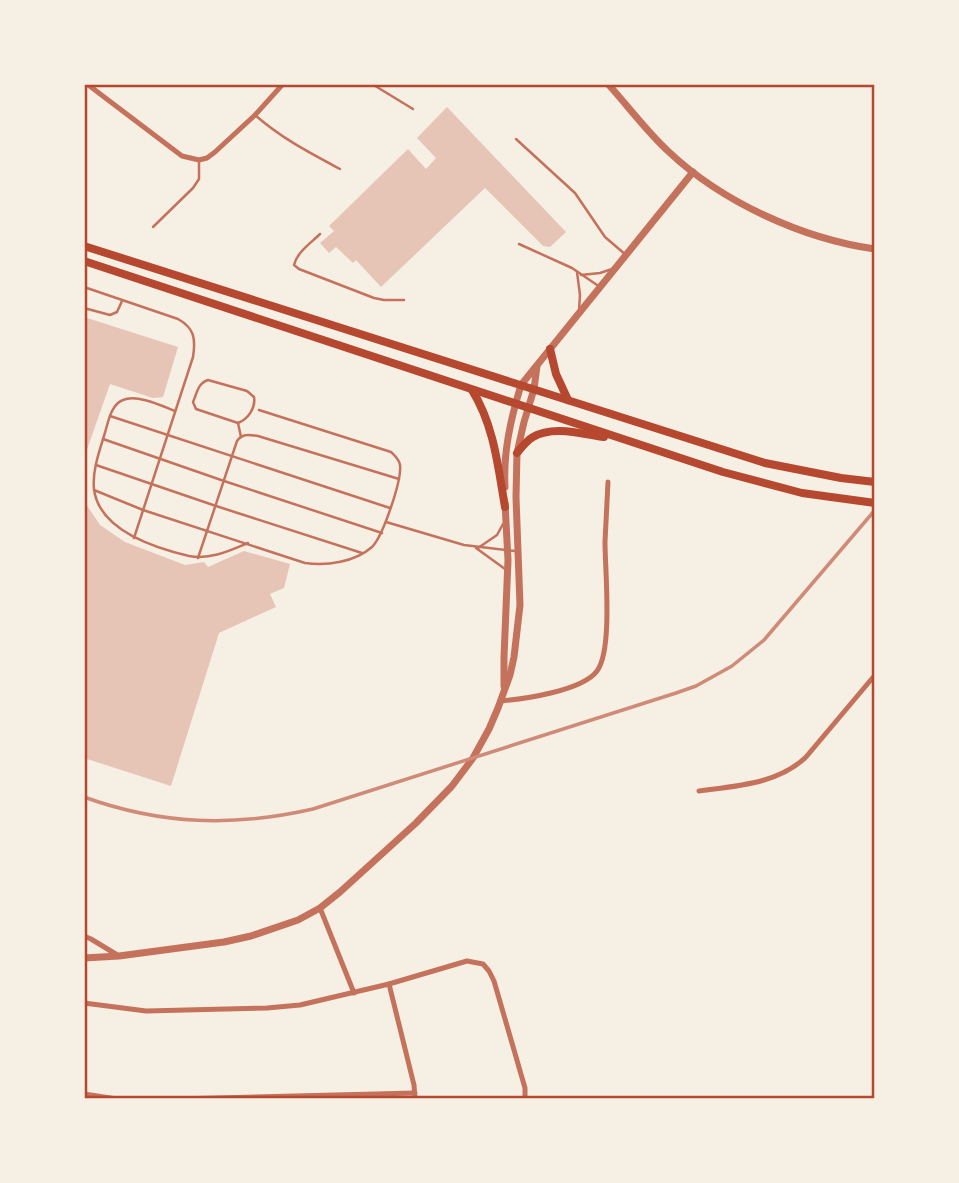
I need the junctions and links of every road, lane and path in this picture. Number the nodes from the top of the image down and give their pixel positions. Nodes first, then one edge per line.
1 (87, 84) edge
2 (283, 84) edge
3 (372, 84) edge
4 (608, 84) edge
5 (413, 109) dead end
6 (256, 115) junction
7 (516, 139) dead end
8 (199, 160) junction
9 (340, 169) dead end
10 (693, 172) junction
11 (153, 227) dead end
12 (320, 233) dead end
13 (519, 244) dead end
14 (84, 246) edge
15 (875, 249) edge
16 (626, 255) junction
17 (84, 261) edge
18 (615, 268) junction
19 (580, 273) junction
20 (84, 287) edge
21 (600, 287) junction
22 (404, 300) dead end
23 (122, 301) junction
24 (84, 308) edge
25 (579, 313) junction
26 (551, 349) junction
27 (537, 366) junction
28 (521, 385) junction
29 (471, 389) junction
30 (534, 389) junction
31 (568, 400) junction
32 (516, 403) junction
33 (528, 407) junction
34 (260, 410) dead end
35 (175, 411) junction
36 (110, 416) junction
37 (239, 423) junction
38 (168, 434) junction
39 (241, 437) junction
40 (103, 439) junction
41 (621, 439) junction
42 (517, 453) junction
43 (232, 455) junction
44 (159, 459) junction
45 (96, 465) junction
46 (399, 479) junction
47 (224, 481) junction
48 (608, 482) dead end
49 (875, 482) edge
50 (151, 484) junction
51 (94, 490) junction
52 (875, 503) edge
53 (216, 506) junction
54 (506, 507) junction
55 (390, 508) junction
56 (143, 510) junction
57 (506, 519) junction
58 (386, 522) junction
59 (208, 531) junction
60 (382, 533) junction
61 (134, 538) junction
62 (249, 543) junction
63 (477, 547) junction
64 (518, 551) junction
65 (508, 552) junction
66 (363, 553) junction
67 (198, 558) junction
68 (508, 571) junction
69 (875, 675) edge
70 (504, 688) junction
71 (500, 701) junction
72 (699, 791) dead end
73 (320, 908) junction
74 (84, 936) edge
75 (119, 956) junction
76 (84, 958) edge
77 (389, 984) junction
78 (354, 993) junction
79 (84, 1003) edge
80 (84, 1094) edge
81 (415, 1096) edge
82 (310, 1097) edge
83 (117, 1099) edge
84 (177, 1099) edge
85 (525, 1099) edge

1 - 8 street
2 - 6 street
3 - 5 lane
4 - 10 street
6 - 8 street
6 - 9 lane
7 - 16 lane
8 - 11 lane
10 - 15 street
10 - 16 street
12 - 22 lane
13 - 19 lane
14 - 28 main road
16 - 18 street
17 - 29 main road
18 - 19 lane
18 - 21 street
19 - 21 lane
19 - 25 lane
20 - 23 lane
21 - 25 street
23 - 24 lane
23 - 35 lane
25 - 26 street
26 - 27 street
26 - 31 main road
27 - 28 street
27 - 30 street
28 - 30 main road
28 - 32 street
29 - 32 main road
29 - 54 main road
30 - 31 main road
30 - 33 street
31 - 49 main road
32 - 33 main road
32 - 54 street
33 - 41 main road
33 - 42 street
34 - 46 lane
35 - 36 lane
35 - 38 lane
36 - 38 lane
36 - 40 lane
37 - 37 lane
37 - 39 lane
38 - 43 lane
38 - 44 lane
39 - 43 lane
39 - 46 lane
40 - 44 lane
40 - 45 lane
41 - 42 main road
41 - 52 main road
42 - 64 street
43 - 47 lane
43 - 55 lane
44 - 47 lane
44 - 50 lane
45 - 50 lane
45 - 51 lane
46 - 55 lane
47 - 53 lane
47 - 60 lane
48 - 71 street
50 - 53 lane
50 - 56 lane
51 - 56 lane
51 - 61 lane
53 - 59 lane
53 - 66 lane
54 - 57 street
55 - 58 lane
56 - 59 lane
56 - 61 lane
57 - 63 lane
57 - 65 street
58 - 60 lane
58 - 63 lane
59 - 62 lane
59 - 67 lane
60 - 66 lane
61 - 67 lane
62 - 66 lane
62 - 67 lane
63 - 65 lane
63 - 68 lane
64 - 65 lane
64 - 70 street
65 - 68 street
68 - 70 street
69 - 72 street
70 - 71 street
71 - 73 street
73 - 75 street
73 - 78 street
74 - 75 street
75 - 76 street
77 - 78 street
77 - 81 street
77 - 85 street
78 - 79 street
80 - 83 street
81 - 82 street
82 - 84 street

